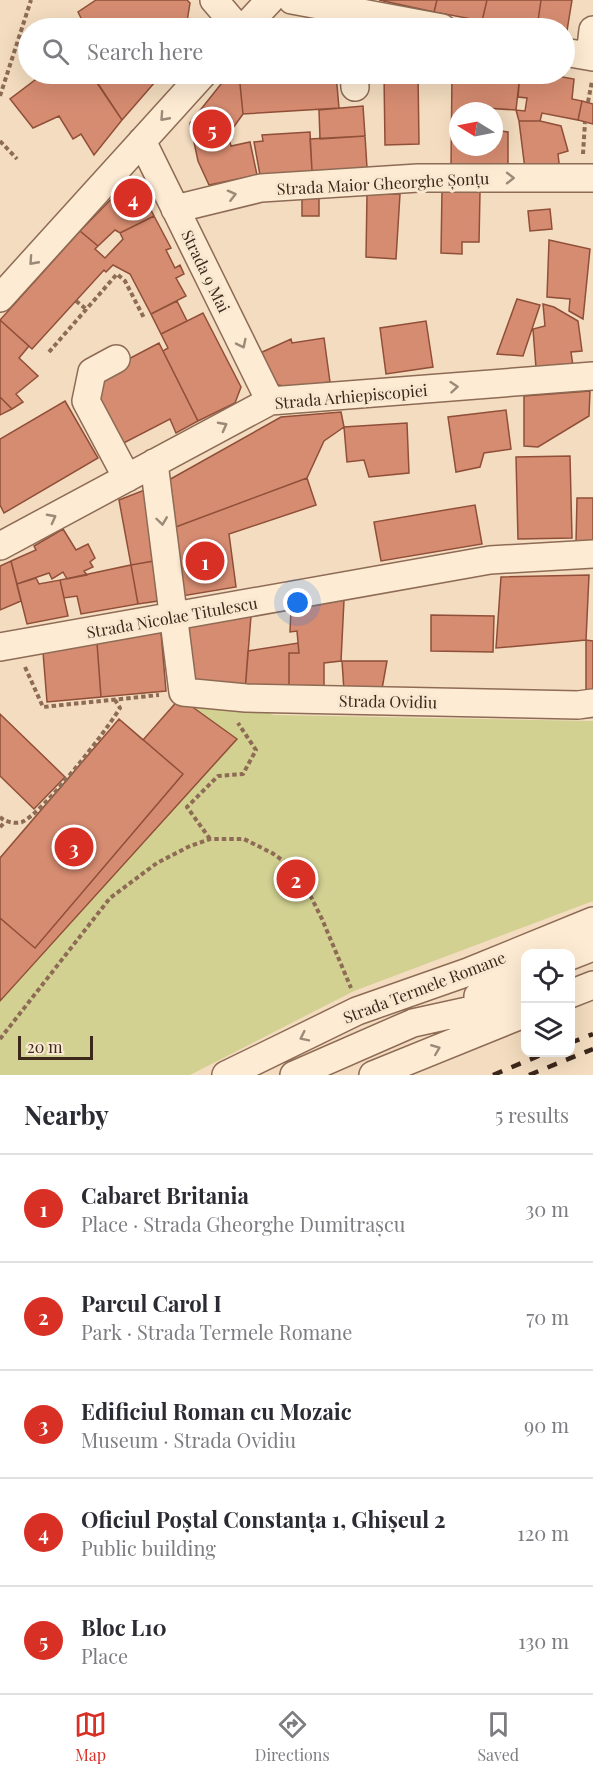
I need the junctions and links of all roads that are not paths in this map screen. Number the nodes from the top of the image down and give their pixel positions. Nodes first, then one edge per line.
1 (214, 0) edge
2 (270, 0) edge
3 (292, 0) edge
4 (229, 18) edge
5 (253, 18) edge
6 (346, 18) edge
7 (593, 30) edge
8 (585, 61) edge
9 (194, 84) edge
10 (142, 141) junction
11 (593, 178) edge
12 (175, 209) junction
13 (0, 298) edge
14 (116, 359) dead end
15 (593, 376) edge
16 (270, 401) junction
17 (154, 463) junction
18 (127, 478) junction
19 (0, 546) edge
20 (593, 554) edge
21 (175, 616) junction
22 (7, 646) edge
23 (593, 703) edge
24 (593, 921) edge
25 (593, 947) edge
26 (575, 954) edge
27 (468, 972) junction
28 (521, 977) edge
29 (593, 984) edge
30 (575, 987) edge
31 (575, 992) edge
32 (521, 999) edge
33 (521, 1014) edge
34 (413, 1023) junction
35 (377, 1073) edge
36 (226, 1075) edge
37 (294, 1075) edge

1 - 4 street
2 - 5 street
3 - 6 street
7 - 8 street
9 -> 10 street
10 - 12 street, Strada 9 Mai
10 -> 13 street
12 -> 11 street, Strada Maior Gheorghe Șonțu
12 -> 16 street, Strada 9 Mai
14 - 18 street
16 -> 15 street, Strada Arhiepiscopiei
17 -> 16 street, Strada Arhiepiscopiei
17 - 18 street, Strada Arhiepiscopiei
17 -> 21 street
19 -> 18 street, Strada Arhiepiscopiei
20 - 21 street, Strada Nicolae Titulescu
21 - 22 street, Strada Nicolae Titulescu
21 - 23 street, Strada Ovidiu
24 - 27 street, Strada Termele Romane
25 - 26 street
27 - 34 street
27 -> 36 street, Strada Termele Romane
28 - 34 street
29 - 30 street
29 - 31 street
32 - 34 street, Strada Termele Romane
35 -> 33 street
34 - 35 street
34 - 37 street, Strada Termele Romane

